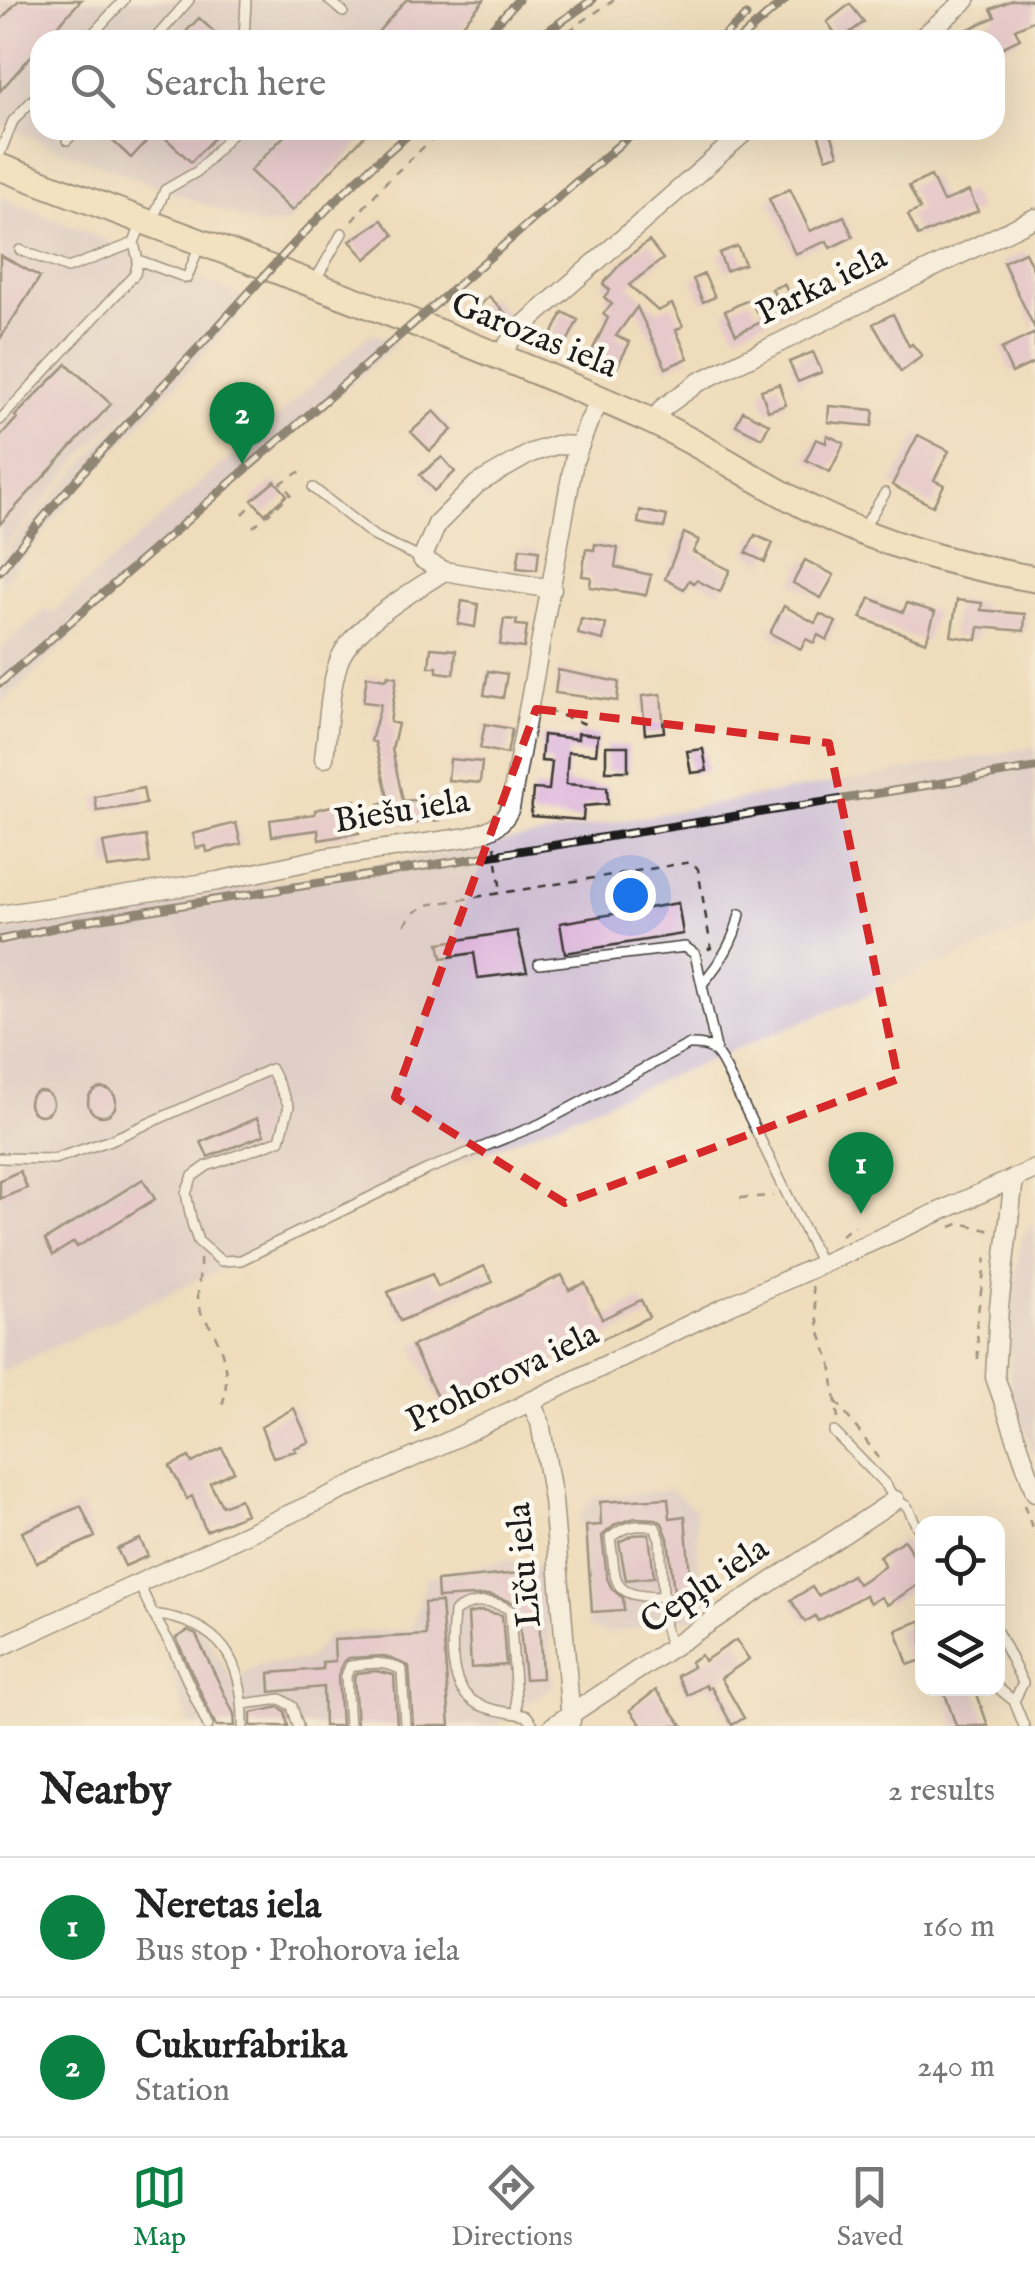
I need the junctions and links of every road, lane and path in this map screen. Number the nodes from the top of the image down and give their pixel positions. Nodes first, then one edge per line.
1 (124, 0) edge
2 (188, 0) edge
3 (246, 0) edge
4 (329, 0) edge
5 (614, 0) edge
6 (966, 0) edge
7 (343, 12) dead end
8 (97, 30) edge
9 (162, 30) edge
10 (244, 30) edge
11 (570, 30) edge
12 (931, 30) edge
13 (30, 103) edge
14 (226, 140) edge
15 (431, 140) edge
16 (735, 140) edge
17 (0, 153) edge
18 (0, 167) edge
19 (1033, 223) edge
20 (142, 230) junction
21 (342, 233) joint
22 (200, 244) junction
23 (20, 250) dead end
24 (138, 260) junction
25 (313, 285) junction
26 (498, 358) junction
27 (600, 402) junction
28 (0, 420) edge
29 (652, 422) junction
30 (579, 446) junction
31 (314, 488) joint
32 (884, 493) dead end
33 (253, 504) dead end
34 (242, 514) dead end
35 (253, 527) dead end
36 (861, 532) junction
37 (422, 559) junction
38 (444, 571) junction
39 (1035, 579) edge
40 (552, 590) junction
41 (531, 707) junction
42 (588, 726) dead end
43 (324, 758) dead end
44 (491, 830) junction
45 (502, 894) junction
46 (740, 914) dead end
47 (0, 916) edge
48 (404, 925) dead end
49 (695, 954) junction
50 (539, 964) dead end
51 (703, 983) junction
52 (716, 1048) junction
53 (0, 1158) edge
54 (1035, 1169) edge
55 (1014, 1178) junction
56 (786, 1195) junction
57 (740, 1198) dead end
58 (198, 1241) junction
59 (814, 1267) junction
60 (834, 1398) junction
61 (530, 1401) junction
62 (221, 1409) dead end
63 (834, 1432) joint
64 (1035, 1492) edge
65 (890, 1493) junction
66 (915, 1522) edge
67 (138, 1583) junction
68 (663, 1597) junction
69 (153, 1614) junction
70 (0, 1647) edge
71 (1005, 1647) edge
72 (671, 1648) junction
73 (1005, 1694) edge
74 (1014, 1702) junction
75 (243, 1704) junction
76 (517, 1714) junction
77 (571, 1720) edge
78 (208, 1726) edge
79 (243, 1726) edge
80 (298, 1726) edge
81 (349, 1726) edge
82 (404, 1726) edge
83 (534, 1726) edge
84 (553, 1726) edge
85 (1024, 1726) edge

1 - 8 lane
2 - 9 lane
3 - 10 lane
4 - 7 lane
5 - 11 path
6 - 12 street
13 - 17 lane
14 - 20 lane
15 - 21 path
16 - 26 street
18 - 20 main road, Garozas iela
19 - 29 street, Parka iela
20 - 22 main road, Garozas iela
20 - 23 lane
20 - 24 lane
21 - 25 lane
22 - 24 lane
22 - 25 main road, Garozas iela
24 - 28 lane
25 - 26 main road, Garozas iela
26 - 27 main road, Garozas iela
27 - 29 main road, Garozas iela
27 - 30 street, Biešu iela
29 - 36 main road, Garozas iela
30 - 37 street
30 - 40 street, Biešu iela
31 - 35 path
31 - 37 lane
32 - 36 lane
33 - 34 path
36 - 39 main road, Garozas iela
37 - 38 street
38 - 40 street
38 - 43 street
40 - 41 street, Biešu iela
41 - 42 path
41 - 44 street, Biešu iela
44 - 45 path
44 - 47 street, Biešu iela
45 - 48 path
45 - 49 path
46 - 51 lane
49 - 50 lane
49 - 51 lane
51 - 52 lane
52 - 56 lane
52 - 58 lane
53 - 58 lane
54 - 55 street, Prohorova iela
55 - 59 street, Prohorova iela
55 - 64 street
56 - 57 path
56 - 59 lane
58 - 62 path
59 - 60 path
59 - 61 street, Prohorova iela
60 - 63 path
60 - 65 path
61 - 67 street, Prohorova iela
61 - 77 street, Līču iela
63 - 65 lane
65 - 66 lane
65 - 72 street, Cepļu iela
67 - 69 lane
67 - 70 street, Prohorova iela
68 - 68 lane
68 - 72 lane
69 - 75 lane
69 - 78 lane
71 - 74 lane
72 - 77 street, Cepļu iela
73 - 74 lane
74 - 85 lane
75 - 79 lane
75 - 80 lane
76 - 76 lane
76 - 83 lane
77 - 84 street, Cepļu iela
81 - 82 lane

